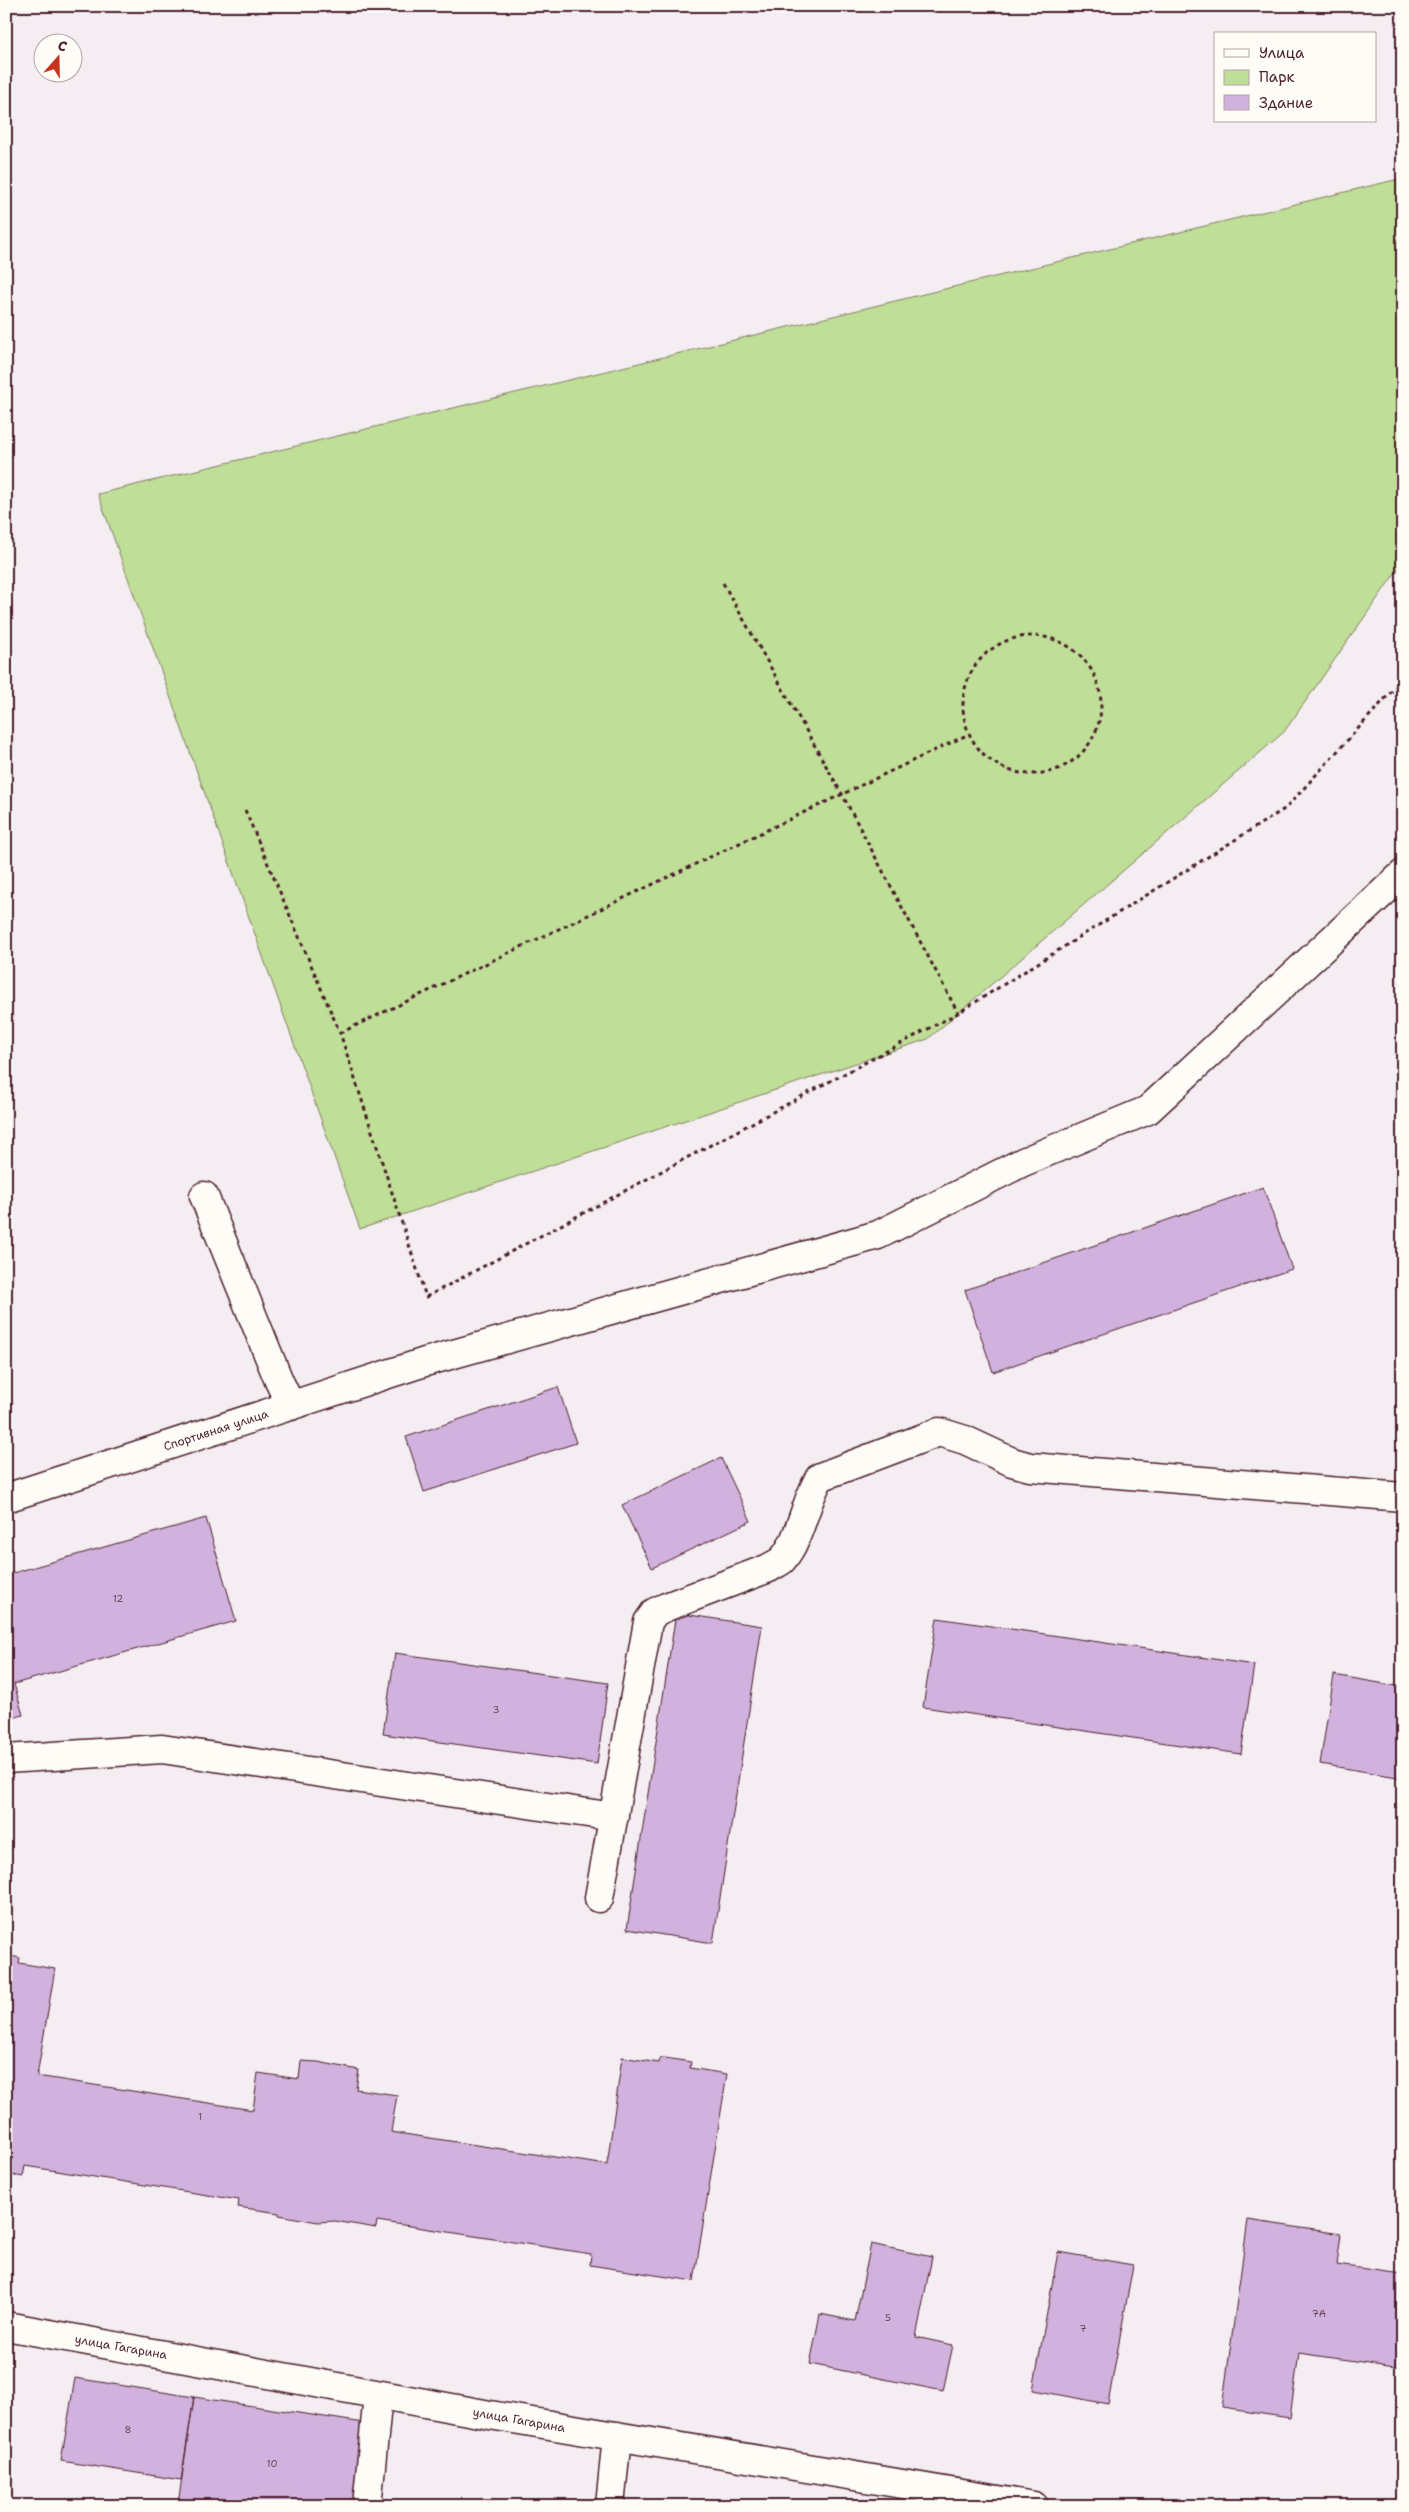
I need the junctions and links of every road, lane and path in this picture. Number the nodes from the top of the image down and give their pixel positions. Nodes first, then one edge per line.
1 (722, 583) dead end
2 (1403, 679) edge
3 (969, 734) junction
4 (842, 794) junction
5 (245, 810) dead end
6 (1403, 874) edge
7 (958, 1014) junction
8 (340, 1033) junction
9 (204, 1196) dead end
10 (291, 1406) junction
11 (1403, 1497) edge
12 (6, 1498) edge
13 (6, 1759) edge
14 (614, 1818) junction
15 (599, 1898) dead end
16 (6, 2326) edge
17 (378, 2395) junction
18 (617, 2436) junction
19 (367, 2506) edge
20 (610, 2506) edge
21 (1034, 2506) edge

1 - 4 path
2 - 7 path
3 - 3 path
3 - 4 path
4 - 7 path
4 - 8 path
5 - 8 path
6 - 10 street, Спортивная улица
7 - 8 path
9 - 10 street
10 - 12 street, Спортивная улица
11 - 14 street
13 - 14 street
14 - 15 street
16 - 17 street, улица Гагарина
17 - 18 street, улица Гагарина
17 - 19 street
18 - 20 street
18 - 21 street, улица Гагарина

